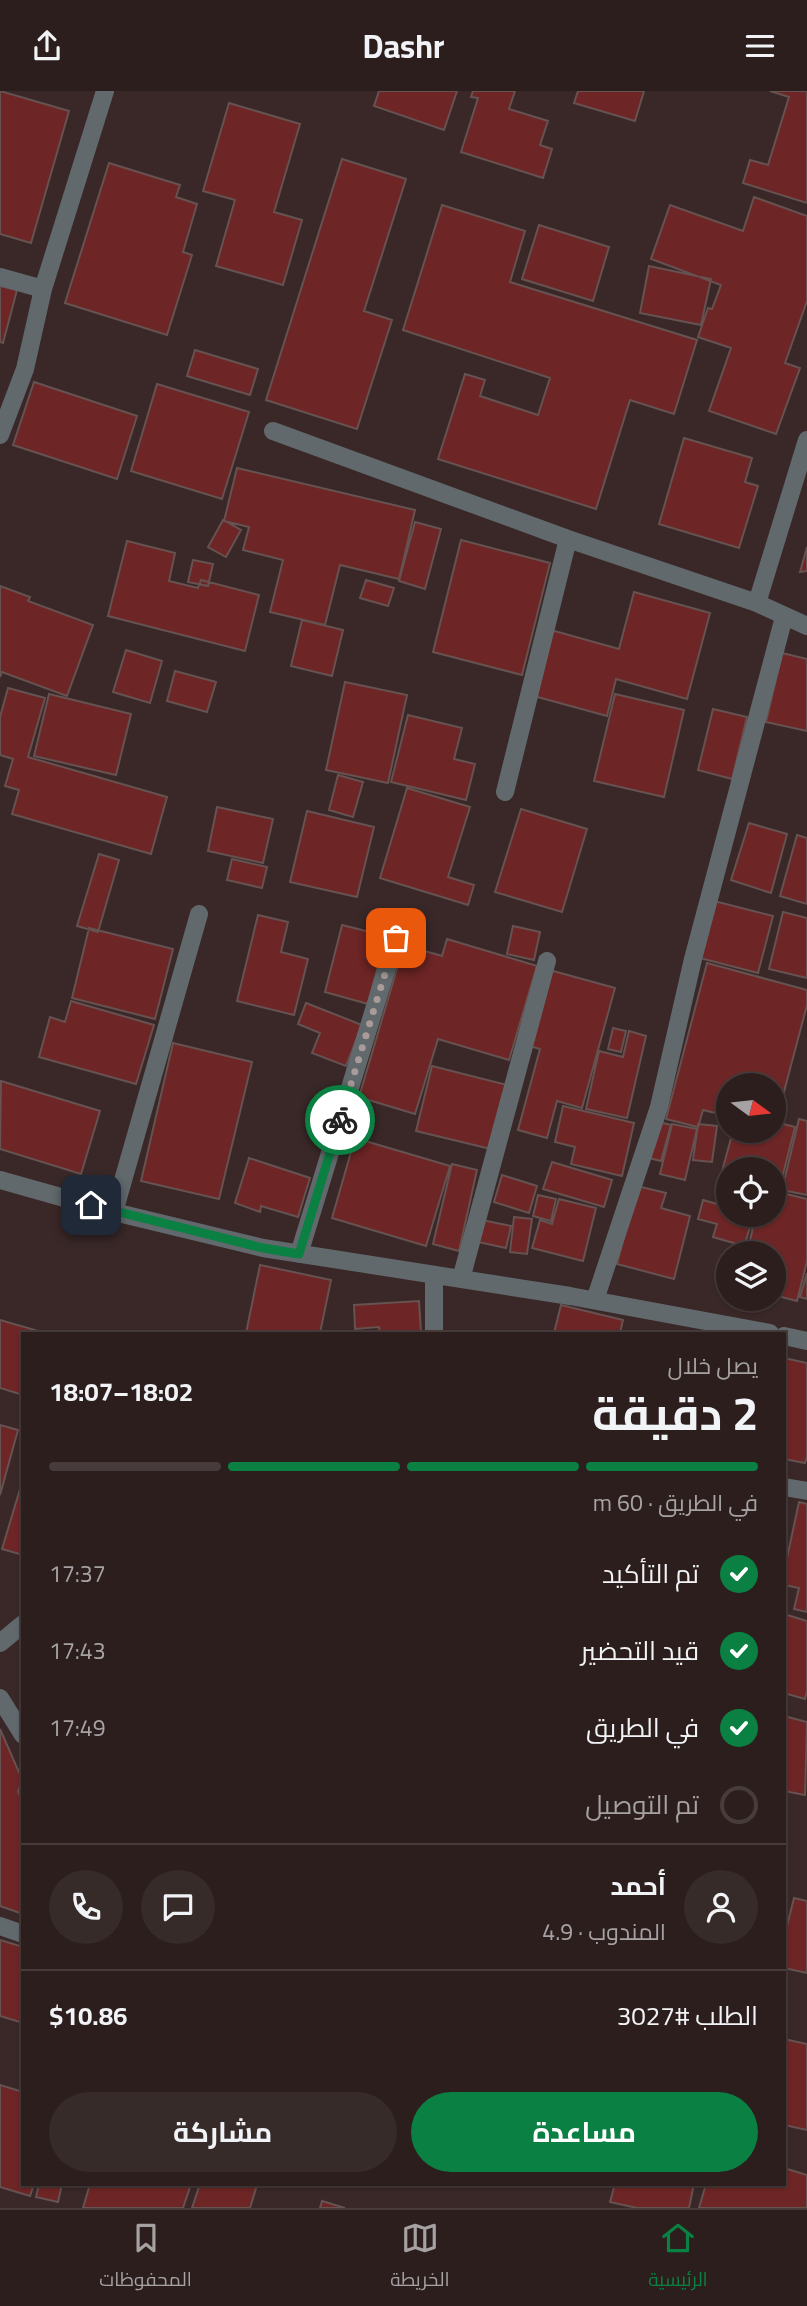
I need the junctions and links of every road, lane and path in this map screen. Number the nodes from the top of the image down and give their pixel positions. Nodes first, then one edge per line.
1 (99, 93) edge
2 (0, 277) edge
3 (43, 289) junction
4 (273, 431) dead end
5 (0, 435) edge
6 (807, 440) edge
7 (568, 539) junction
8 (757, 603) junction
9 (784, 617) junction
10 (807, 626) edge
11 (505, 792) dead end
12 (199, 914) dead end
13 (396, 938) dead end
14 (547, 961) dead end
15 (0, 1180) edge
16 (114, 1212) junction
17 (299, 1254) junction
18 (434, 1275) junction
19 (461, 1279) junction
20 (595, 1300) junction
21 (434, 1332) edge
22 (765, 1332) edge
23 (786, 1336) edge
24 (807, 1341) edge
25 (786, 1487) edge
26 (807, 1491) edge
27 (21, 1626) edge
28 (0, 1643) edge
29 (0, 1698) edge
30 (21, 1732) edge
31 (0, 1926) edge
32 (21, 1933) edge

1 - 3 street
2 - 3 street
3 - 5 street
4 - 7 street
6 - 8 street
7 - 8 street
7 - 11 street
8 - 9 street
9 - 10 street
9 - 20 street
12 - 16 street
13 - 17 street
14 - 19 street
15 - 16 street
16 - 17 street
17 - 18 street
18 - 19 street
18 - 21 street
19 - 20 street
20 - 22 street
23 - 24 street
25 - 26 street
27 - 28 street
29 - 30 street
31 - 32 street

